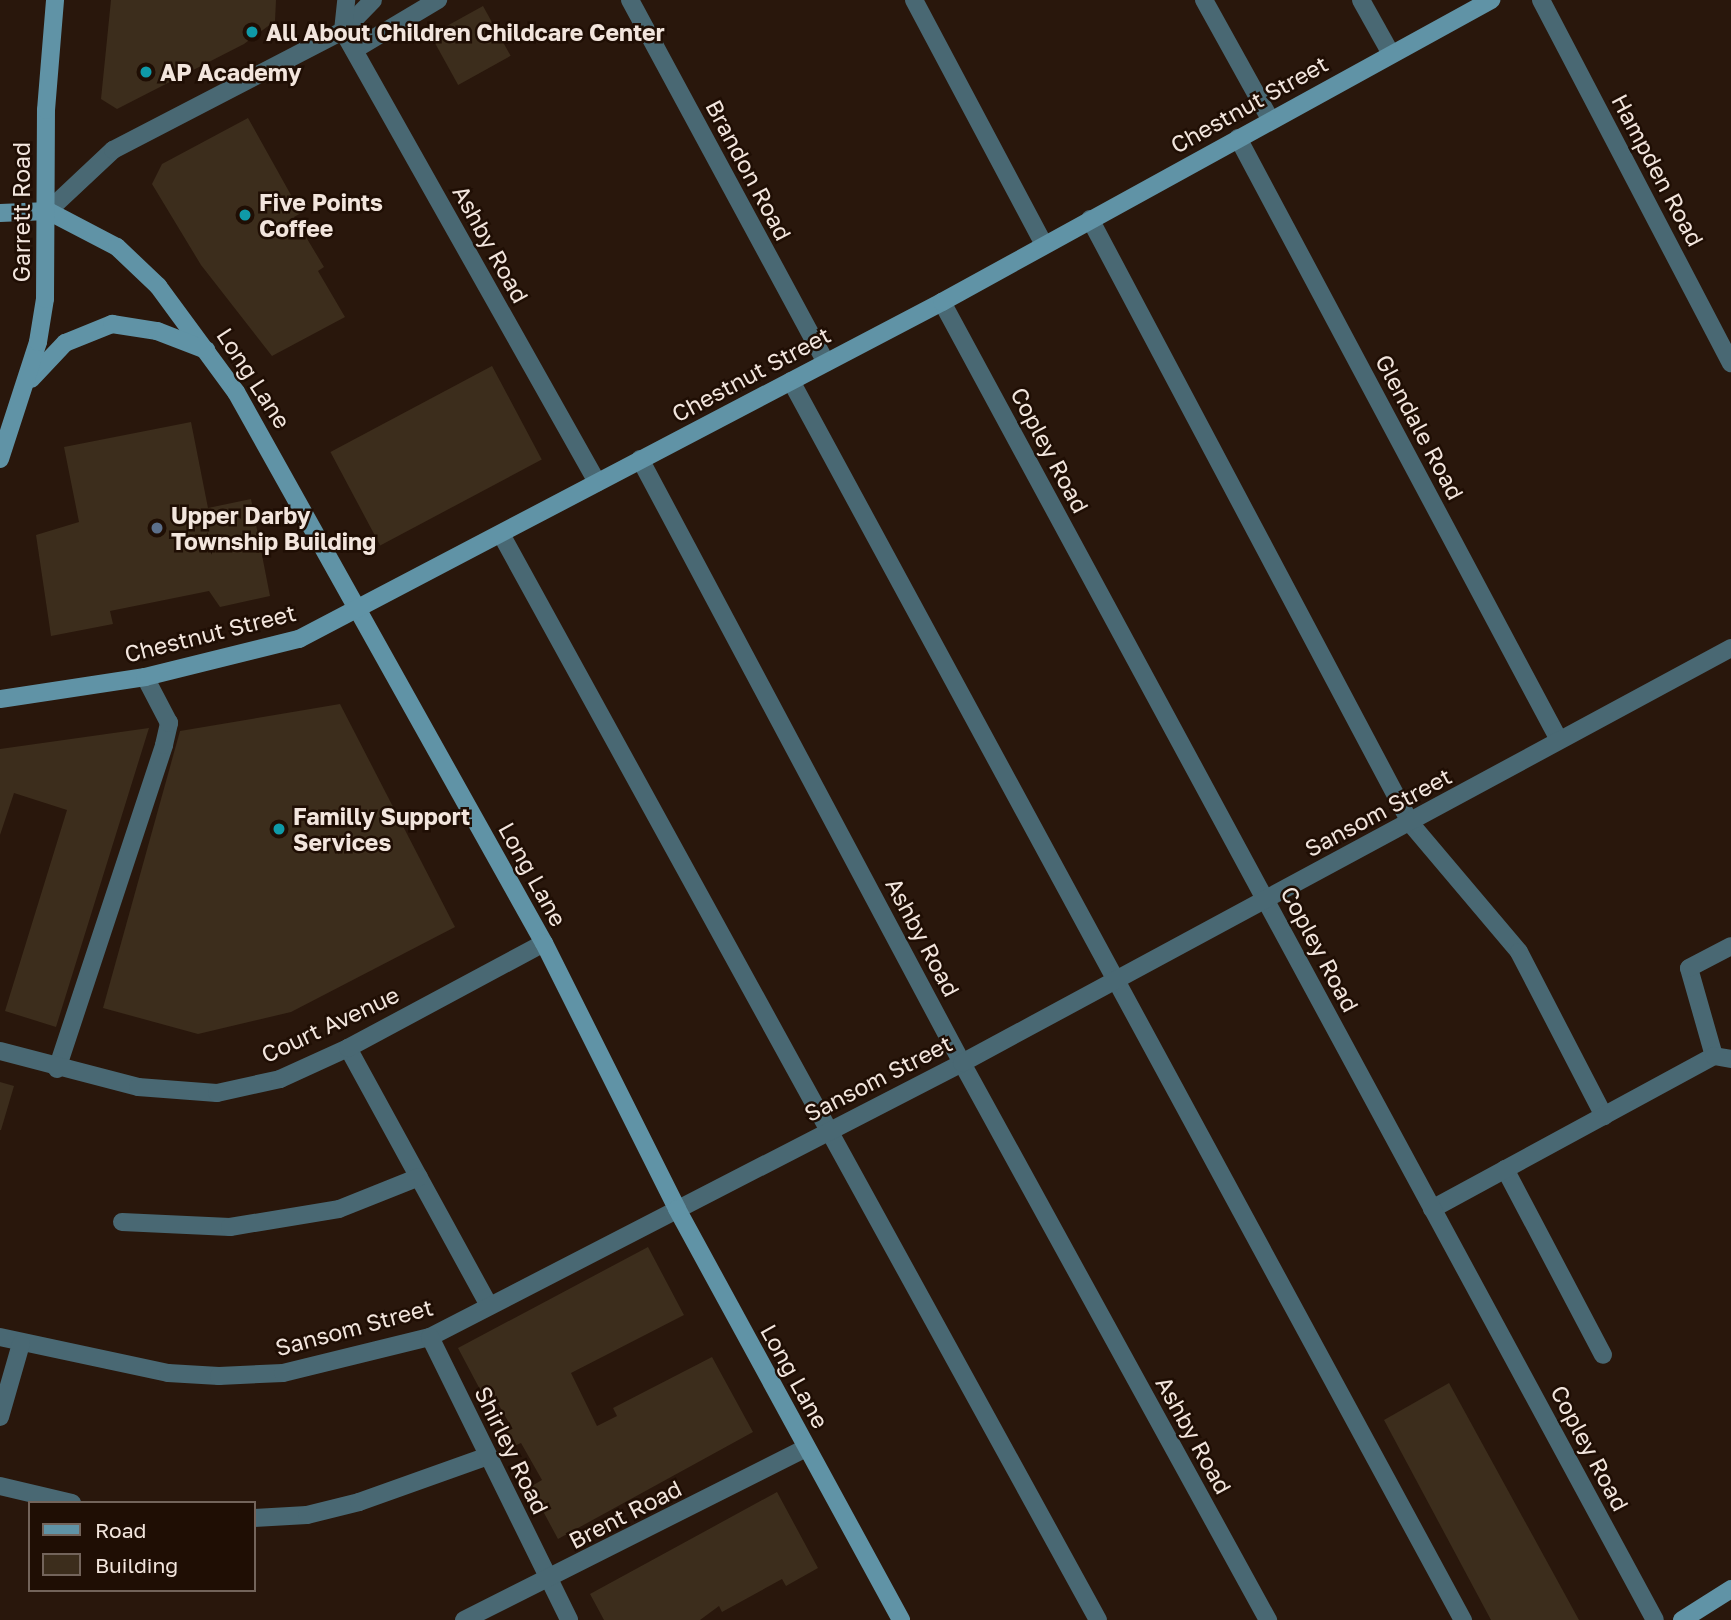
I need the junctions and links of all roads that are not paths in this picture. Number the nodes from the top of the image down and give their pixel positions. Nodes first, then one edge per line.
1 (55, 0) edge
2 (346, 0) edge
3 (373, 0) edge
4 (438, 0) edge
5 (630, 0) edge
6 (914, 0) edge
7 (1204, 0) edge
8 (1361, 0) edge
9 (1491, 0) edge
10 (1541, 0) edge
11 (344, 31) junction
12 (354, 50) junction
13 (1391, 54) junction
14 (1270, 119) junction
15 (1238, 138) junction
16 (48, 211) junction
17 (0, 213) edge
18 (1090, 219) junction
19 (1044, 244) junction
20 (942, 302) junction
21 (207, 350) junction
22 (826, 362) junction
23 (1731, 363) edge
24 (791, 380) junction
25 (24, 387) junction
26 (0, 459) edge
27 (640, 459) junction
28 (597, 482) junction
29 (501, 534) junction
30 (359, 611) junction
31 (1731, 648) edge
32 (145, 677) junction
33 (0, 699) edge
34 (1559, 740) junction
35 (1411, 824) junction
36 (1265, 899) junction
37 (544, 943) junction
38 (1731, 946) edge
39 (1115, 979) junction
40 (348, 1048) junction
41 (0, 1051) edge
42 (1723, 1058) edge
43 (962, 1063) junction
44 (57, 1069) junction
45 (1604, 1115) junction
46 (832, 1129) junction
47 (1505, 1169) junction
48 (419, 1177) junction
49 (677, 1209) junction
50 (1432, 1209) junction
51 (122, 1222) dead end
52 (489, 1306) junction
53 (430, 1337) junction
54 (0, 1338) edge
55 (22, 1344) junction
56 (1603, 1355) dead end
57 (0, 1417) edge
58 (807, 1448) junction
59 (488, 1456) junction
60 (0, 1486) edge
61 (64, 1501) edge
62 (256, 1518) edge
63 (548, 1581) junction
64 (1731, 1589) edge
65 (464, 1620) edge
66 (569, 1620) edge
67 (901, 1620) edge
68 (1098, 1620) edge
69 (1268, 1620) edge
70 (1463, 1620) edge
71 (1655, 1620) edge
72 (1682, 1620) edge

1 - 16 street, Garrett Road
2 - 11 street
3 - 11 street
4 - 12 street
5 - 22 street, Brandon Road
6 - 19 street
7 - 14 street
8 - 13 street
9 - 13 street, Chestnut Street
10 - 23 street, Hampden Road
11 - 12 street, Ashby Road
11 - 16 street
12 - 28 street, Ashby Road
13 - 14 street, Chestnut Street
14 - 15 street, Chestnut Street
15 - 18 street, Chestnut Street
15 - 34 street, Glendale Road
16 - 17 street
16 - 21 street, Long Lane
16 - 25 street, Garrett Road
18 - 19 street, Chestnut Street
18 - 35 street
19 - 20 street, Chestnut Street
20 - 22 street, Chestnut Street
20 - 36 street, Copley Road
21 - 25 street
21 - 30 street, Long Lane
22 - 24 street, Chestnut Street
24 - 27 street, Chestnut Street
24 - 39 street
25 - 26 street, Garrett Road
27 - 28 street, Chestnut Street
27 - 43 street, Ashby Road
28 - 29 street, Chestnut Street
29 - 30 street, Chestnut Street
29 - 46 street
30 - 32 street, Chestnut Street
30 - 37 street, Long Lane
31 - 34 street, Sansom Street
32 - 33 street, Chestnut Street
32 - 44 street
34 - 35 street, Sansom Street
35 - 36 street, Sansom Street
35 - 45 street
36 - 39 street, Sansom Street
36 - 50 street, Copley Road
37 - 40 street, Court Avenue
37 - 49 street, Long Lane
38 - 42 street
39 - 43 street, Sansom Street
39 - 70 street
40 - 44 street, Court Avenue
40 - 48 street
41 - 44 street, Court Avenue
42 - 45 street
43 - 46 street, Sansom Street
43 - 69 street, Ashby Road
45 - 47 street
46 - 49 street, Sansom Street
46 - 68 street
47 - 50 street
47 - 56 street
48 - 51 street
48 - 52 street
49 - 52 street, Sansom Street
49 - 58 street, Long Lane
50 - 71 street, Copley Road
52 - 53 street, Sansom Street
53 - 55 street, Sansom Street
53 - 59 street, Shirley Road
54 - 55 street, Sansom Street
55 - 57 street
58 - 63 street, Brent Road
58 - 67 street, Long Lane
59 - 62 street
59 - 63 street, Shirley Road
60 - 61 street
63 - 65 street, Brent Road
63 - 66 street, Shirley Road
64 - 72 street

